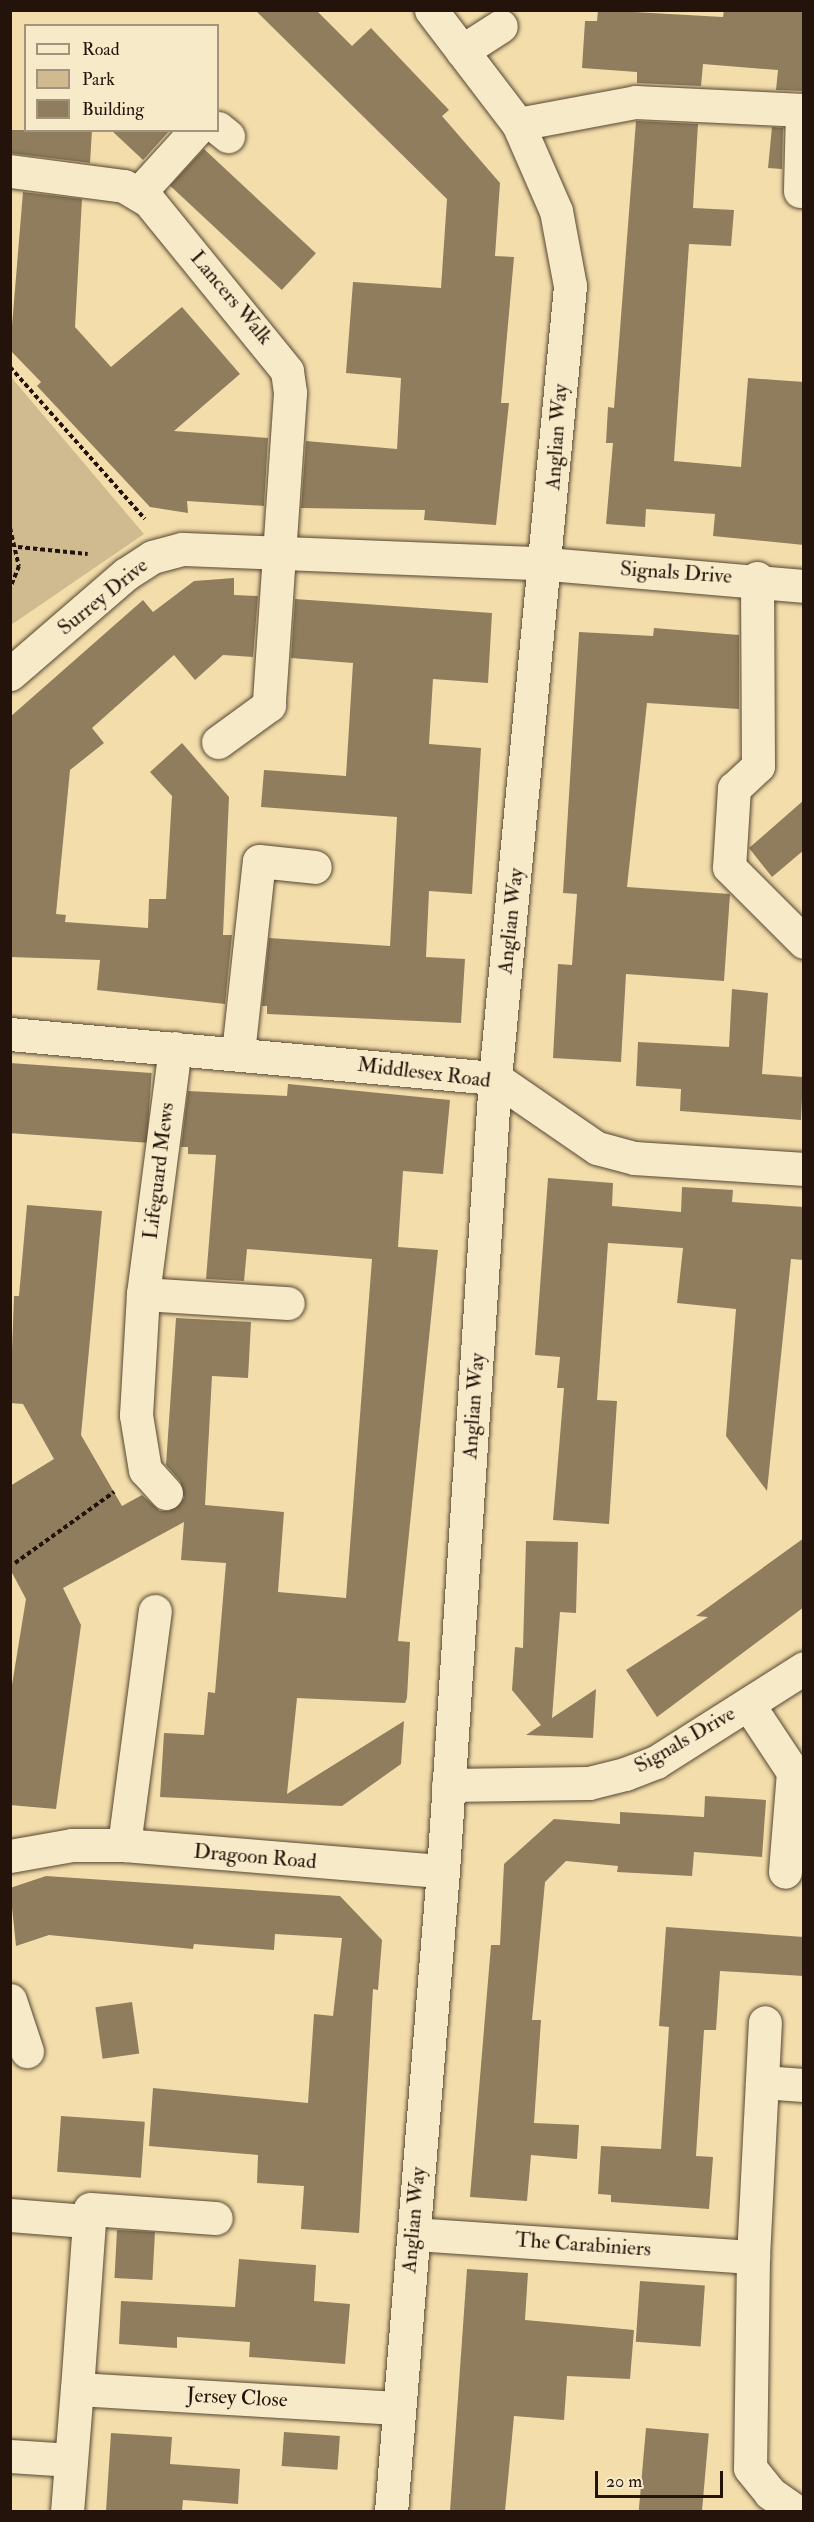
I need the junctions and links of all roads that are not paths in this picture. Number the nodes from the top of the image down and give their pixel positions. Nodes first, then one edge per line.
1 (431, 10) edge
2 (501, 26) dead end
3 (462, 51) junction
4 (803, 110) edge
5 (518, 124) junction
6 (194, 132) edge
7 (10, 171) edge
8 (800, 191) dead end
9 (138, 194) junction
10 (280, 549) junction
11 (548, 564) junction
12 (757, 578) junction
13 (804, 586) edge
14 (10, 674) edge
15 (218, 742) dead end
16 (315, 867) dead end
17 (804, 942) edge
18 (10, 1034) edge
19 (175, 1048) junction
20 (238, 1053) junction
21 (495, 1078) junction
22 (804, 1169) edge
23 (143, 1294) junction
24 (288, 1303) dead end
25 (155, 1482) road end
26 (155, 1611) dead end
27 (804, 1668) edge
28 (748, 1704) junction
29 (448, 1785) junction
30 (124, 1845) junction
31 (10, 1856) edge
32 (443, 1871) junction
33 (785, 1872) dead end
34 (10, 2000) edge
35 (765, 2022) dead end
36 (27, 2051) dead end
37 (762, 2082) junction
38 (804, 2085) edge
39 (10, 2215) edge
40 (216, 2218) dead end
41 (86, 2221) junction
42 (414, 2234) junction
43 (753, 2257) junction
44 (77, 2389) junction
45 (397, 2408) junction
46 (10, 2456) edge
47 (71, 2460) junction
48 (67, 2511) edge
49 (391, 2511) edge
50 (796, 2511) edge

1 - 3 street, Anglian Way
2 - 3 street
3 - 5 street, Anglian Way
4 - 5 street
4 - 8 street
5 - 11 street, Anglian Way
6 - 9 street
7 - 9 street
9 - 10 street, Lancers Walk
10 - 11 street, Surrey Drive
10 - 14 street, Surrey Drive
10 - 15 street
11 - 12 street, Signals Drive
11 - 21 street, Anglian Way
12 - 13 street, Signals Drive
12 - 17 street
16 - 20 street
18 - 19 street, Middlesex Road
19 - 20 street, Middlesex Road
19 - 23 street, Lifeguard Mews
20 - 21 street, Middlesex Road
21 - 22 street, Middlesex Road
21 - 29 street, Anglian Way
23 - 24 street
23 - 25 street, Lifeguard Mews
26 - 30 street
27 - 28 street, Signals Drive
28 - 29 street, Signals Drive
28 - 33 street
29 - 32 street, Anglian Way
30 - 31 street, Dragoon Road
30 - 32 street, Dragoon Road
32 - 42 street, Anglian Way
34 - 36 street
35 - 37 street
37 - 38 street
37 - 43 street
39 - 41 street
40 - 41 street
41 - 44 street
42 - 43 street, The Carabiniers
42 - 45 street, Anglian Way
43 - 50 street
44 - 45 street, Jersey Close
44 - 47 street
45 - 49 street, Anglian Way
46 - 47 street
47 - 48 street

